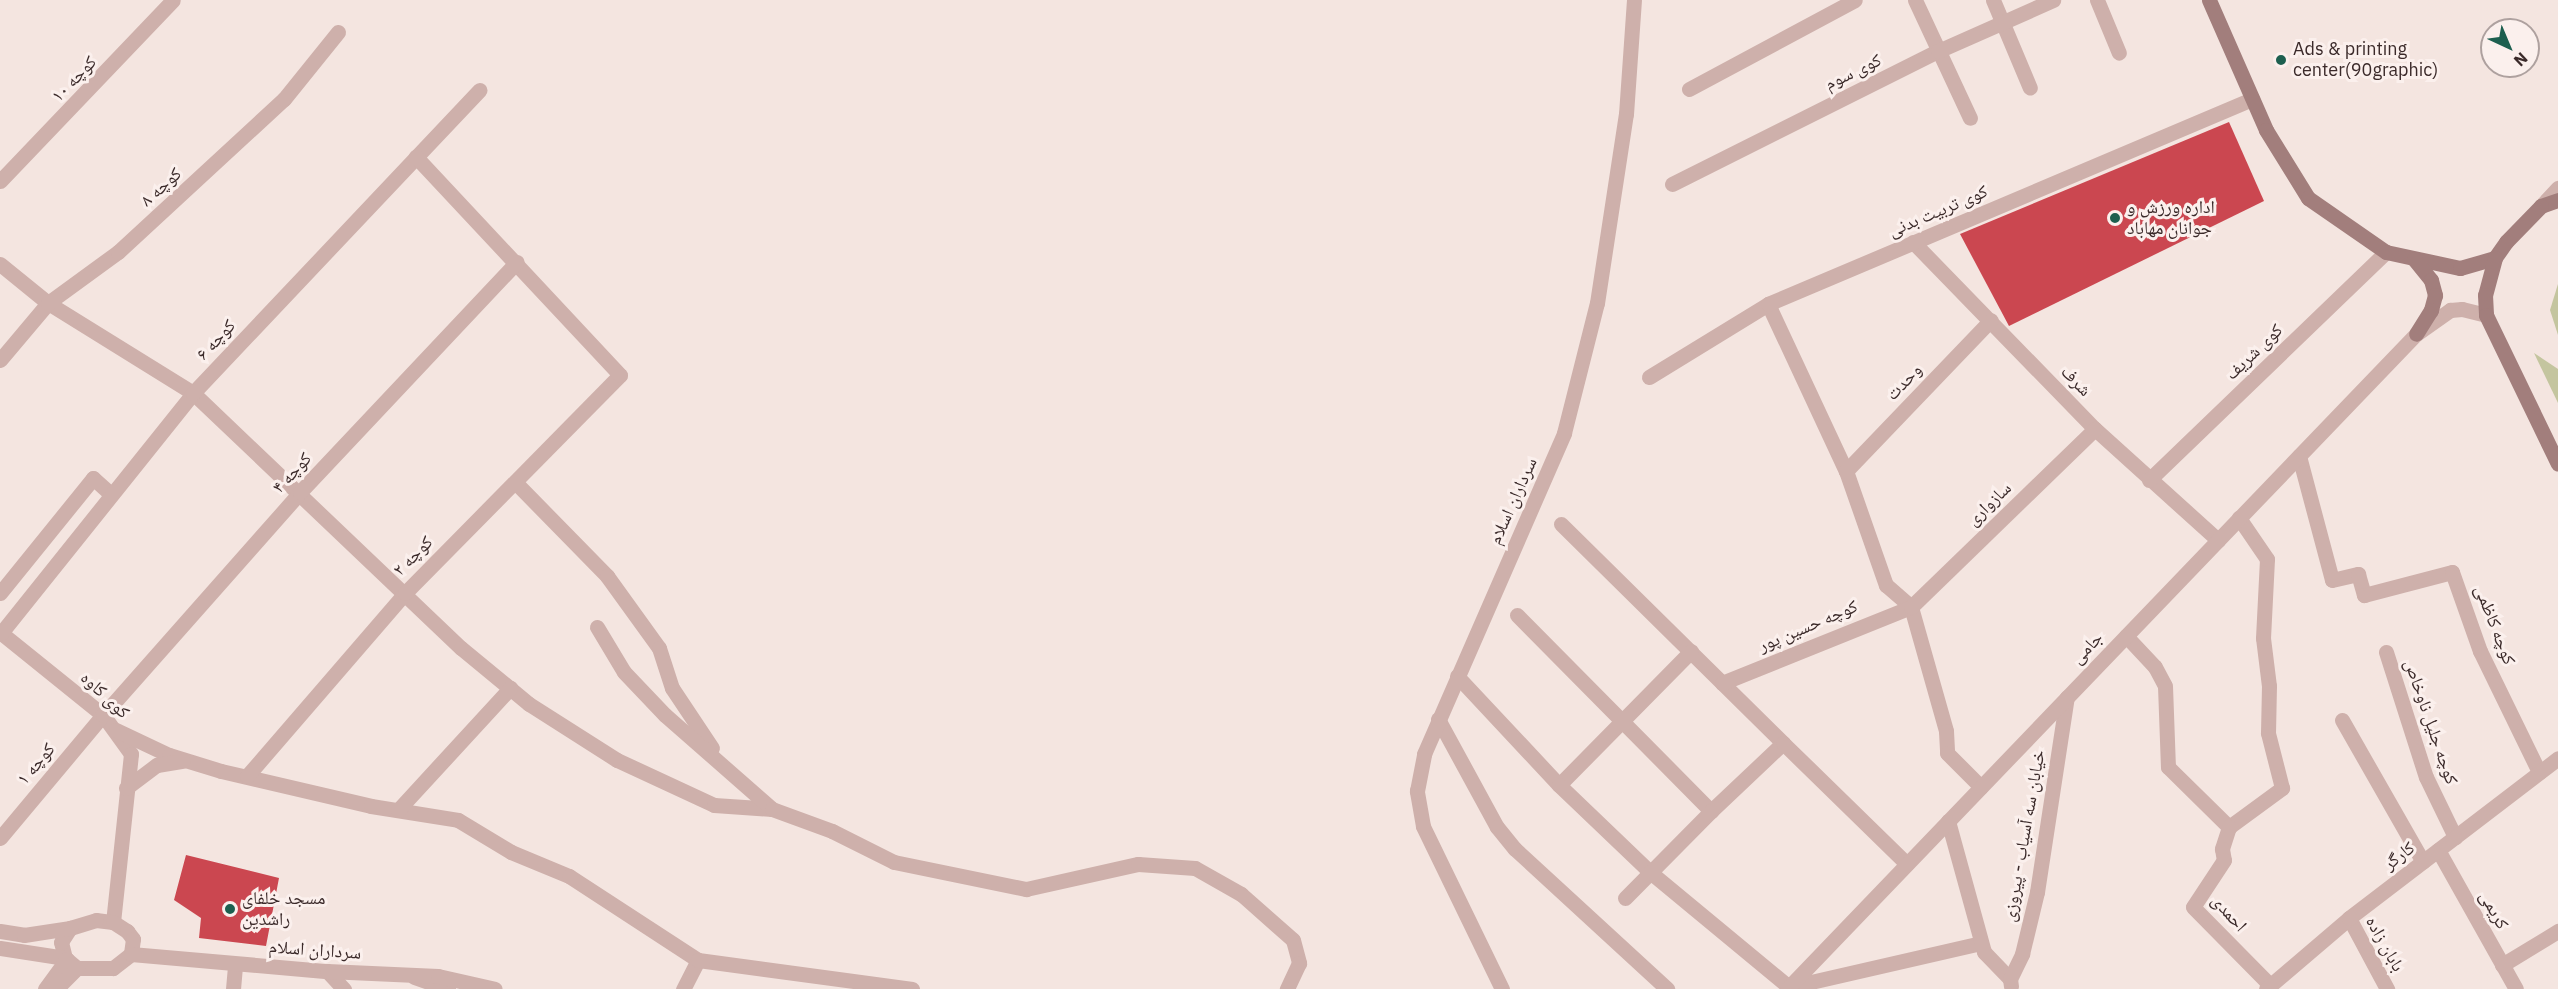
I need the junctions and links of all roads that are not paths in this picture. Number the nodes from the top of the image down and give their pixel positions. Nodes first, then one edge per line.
1 (173, 0) edge
2 (1634, 0) edge
3 (1855, 0) edge
4 (1914, 0) edge
5 (1994, 0) edge
6 (2053, 0) edge
7 (2097, 0) edge
8 (2209, 0) edge
9 (2003, 24) junction
10 (338, 32) dead end
11 (1938, 51) junction
12 (2119, 53) dead end
13 (2030, 88) dead end
14 (1689, 89) dead end
15 (480, 90) dead end
16 (2252, 99) junction
17 (1970, 118) dead end
18 (416, 157) junction
19 (0, 181) edge
20 (1672, 184) dead end
21 (2558, 188) edge
22 (2558, 200) edge
23 (2541, 206) junction
24 (1913, 242) junction
25 (2386, 252) junction
26 (2495, 258) junction
27 (2414, 259) junction
28 (517, 262) junction
29 (0, 264) edge
30 (48, 303) junction
31 (1768, 303) junction
32 (2486, 315) junction
33 (1991, 320) junction
34 (2416, 334) junction
35 (0, 360) edge
36 (1649, 377) dead end
37 (193, 393) junction
38 (2095, 429) junction
39 (2299, 456) junction
40 (2558, 464) edge
41 (1846, 471) junction
42 (2148, 480) junction
43 (515, 482) junction
44 (300, 492) junction
45 (111, 494) junction
46 (2239, 518) junction
47 (1561, 524) dead end
48 (2218, 540) junction
49 (405, 592) junction
50 (0, 593) edge
51 (1911, 607) junction
52 (1517, 615) dead end
53 (597, 627) dead end
54 (0, 633) edge
55 (2126, 636) junction
56 (1691, 651) junction
57 (2386, 651) dead end
58 (1457, 676) junction
59 (1722, 683) junction
60 (510, 688) junction
61 (2067, 697) junction
62 (103, 715) junction
63 (1438, 720) junction
64 (1624, 720) junction
65 (2342, 720) dead end
66 (116, 730) junction
67 (1784, 743) junction
68 (2558, 758) edge
69 (186, 760) junction
70 (722, 763) junction
71 (2539, 772) junction
72 (247, 776) junction
73 (1559, 785) junction
74 (1980, 787) junction
75 (126, 788) junction
76 (772, 809) junction
77 (398, 810) junction
78 (1711, 811) junction
79 (1948, 821) junction
80 (2229, 827) junction
81 (2455, 837) junction
82 (0, 838) edge
83 (2438, 850) junction
84 (2422, 862) junction
85 (1907, 864) junction
86 (1650, 872) junction
87 (1625, 898) dead end
88 (2349, 918) junction
89 (113, 922) junction
90 (70, 928) junction
91 (0, 931) edge
92 (2558, 931) edge
93 (1981, 943) junction
94 (0, 948) edge
95 (131, 954) junction
96 (698, 960) junction
97 (70, 962) junction
98 (235, 964) junction
99 (2502, 965) junction
100 (327, 971) junction
101 (407, 974) junction
102 (1833, 983) edge
103 (2011, 984) edge
104 (2268, 987) edge
105 (1788, 988) edge
106 (45, 989) edge
107 (56, 989) edge
108 (233, 989) edge
109 (344, 989) edge
110 (448, 989) edge
111 (495, 989) edge
112 (683, 989) edge
113 (912, 989) edge
114 (1287, 989) edge
115 (1502, 989) edge
116 (1667, 989) edge
117 (2387, 989) edge
118 (2516, 989) edge

1 - 19 street, کوچه ۱۰
2 - 58 street, سرداران اسلام
3 - 14 street
4 - 11 street
5 - 9 street
6 - 9 street, کوی سوم
7 - 12 street
8 - 16 main road
9 - 11 street, کوی سوم
9 - 13 street
10 - 30 street, کوچه ۸
11 - 17 street
11 - 20 street, کوی سوم
15 - 18 street, کوچه ۶
16 - 24 street, کوی تربیت بدنی
16 - 25 main road
18 - 28 street
18 - 37 street, کوچه ۶
21 - 23 street
22 - 23 main road
23 - 26 main road
24 - 31 street, کوی تربیت بدنی
24 - 33 street, شرف
25 - 27 main road
25 - 42 street, کوی شریف
26 - 27 main road
26 - 32 main road
27 - 34 main road
28 - 43 street, کوچه ۲
28 - 44 street, کوچه ۴
29 - 30 street
30 - 35 street, کوچه ۸
30 - 37 street
31 - 36 street, کوی تربیت بدنی
31 - 41 street
32 - 34 street, جامی
32 - 40 main road
33 - 38 street, شرف
33 - 41 street, وحدت
34 - 39 street, جامی
37 - 44 street
37 - 45 street, کوچه ۶
38 - 42 street, شرف
38 - 51 street, سازواری
39 - 46 street, جامی
39 - 71 street, کوچه کاظمی
41 - 51 street
42 - 48 street, شرف
43 - 49 street, کوچه ۲
43 - 70 street
44 - 49 street
44 - 62 street, کوچه ۴
45 - 50 street
45 - 54 street, کوچه ۶
46 - 48 street, جامی
46 - 80 street
47 - 56 street
48 - 55 street, جامی
49 - 60 street
49 - 72 street, کوچه ۲
51 - 59 street, کوچه حسین پور
51 - 74 street
52 - 64 street
53 - 70 street
54 - 62 street, کوی کاوه
55 - 61 street, جامی
55 - 80 street
56 - 59 street
56 - 64 street
57 - 81 street, کوچه جلیل ناوخاص
58 - 63 street, سرداران اسلام
58 - 73 street
59 - 67 street
60 - 76 street
60 - 77 street
61 - 74 street, جامی
61 - 103 street, خیابان سه آسیاب - پیروزی
62 - 66 street, کوی کاوه
62 - 82 street, کوچه ۱
63 - 115 street, سرداران اسلام
63 - 116 street
64 - 73 street
64 - 78 street
65 - 84 street
66 - 69 street
66 - 75 street, کوی کاوه
67 - 78 street
67 - 85 street
68 - 71 street, کارگر
69 - 72 street
69 - 75 street
70 - 76 street
71 - 81 street, کارگر
72 - 77 street
73 - 86 street
74 - 79 street, جامی
75 - 89 street, کوی کاوه
76 - 114 street
77 - 96 street
78 - 86 street
79 - 85 street, جامی
79 - 93 street, خیابان سه آسیاب - پیروزی
80 - 104 street, احمدی
81 - 83 street, کارگر
83 - 84 street, کارگر
83 - 99 street, کریمی
84 - 88 street, کارگر
85 - 105 street, جامی
86 - 87 street
86 - 105 street
88 - 104 street, کارگر
88 - 117 street, بابان زاده
89 - 90 street
89 - 95 street
90 - 91 street
90 - 97 street
92 - 99 street
93 - 102 street
93 - 103 street, خیابان سه آسیاب - پیروزی
94 - 97 street
95 - 97 street
95 - 98 street, سرداران اسلام
96 - 112 street
96 - 113 street
97 - 106 street
97 - 107 street
98 - 100 street, سرداران اسلام
98 - 108 street
99 - 118 street, کریمی
100 - 101 street, سرداران اسلام
100 - 109 street
101 - 110 street
101 - 111 street, سرداران اسلام
102 - 105 street

